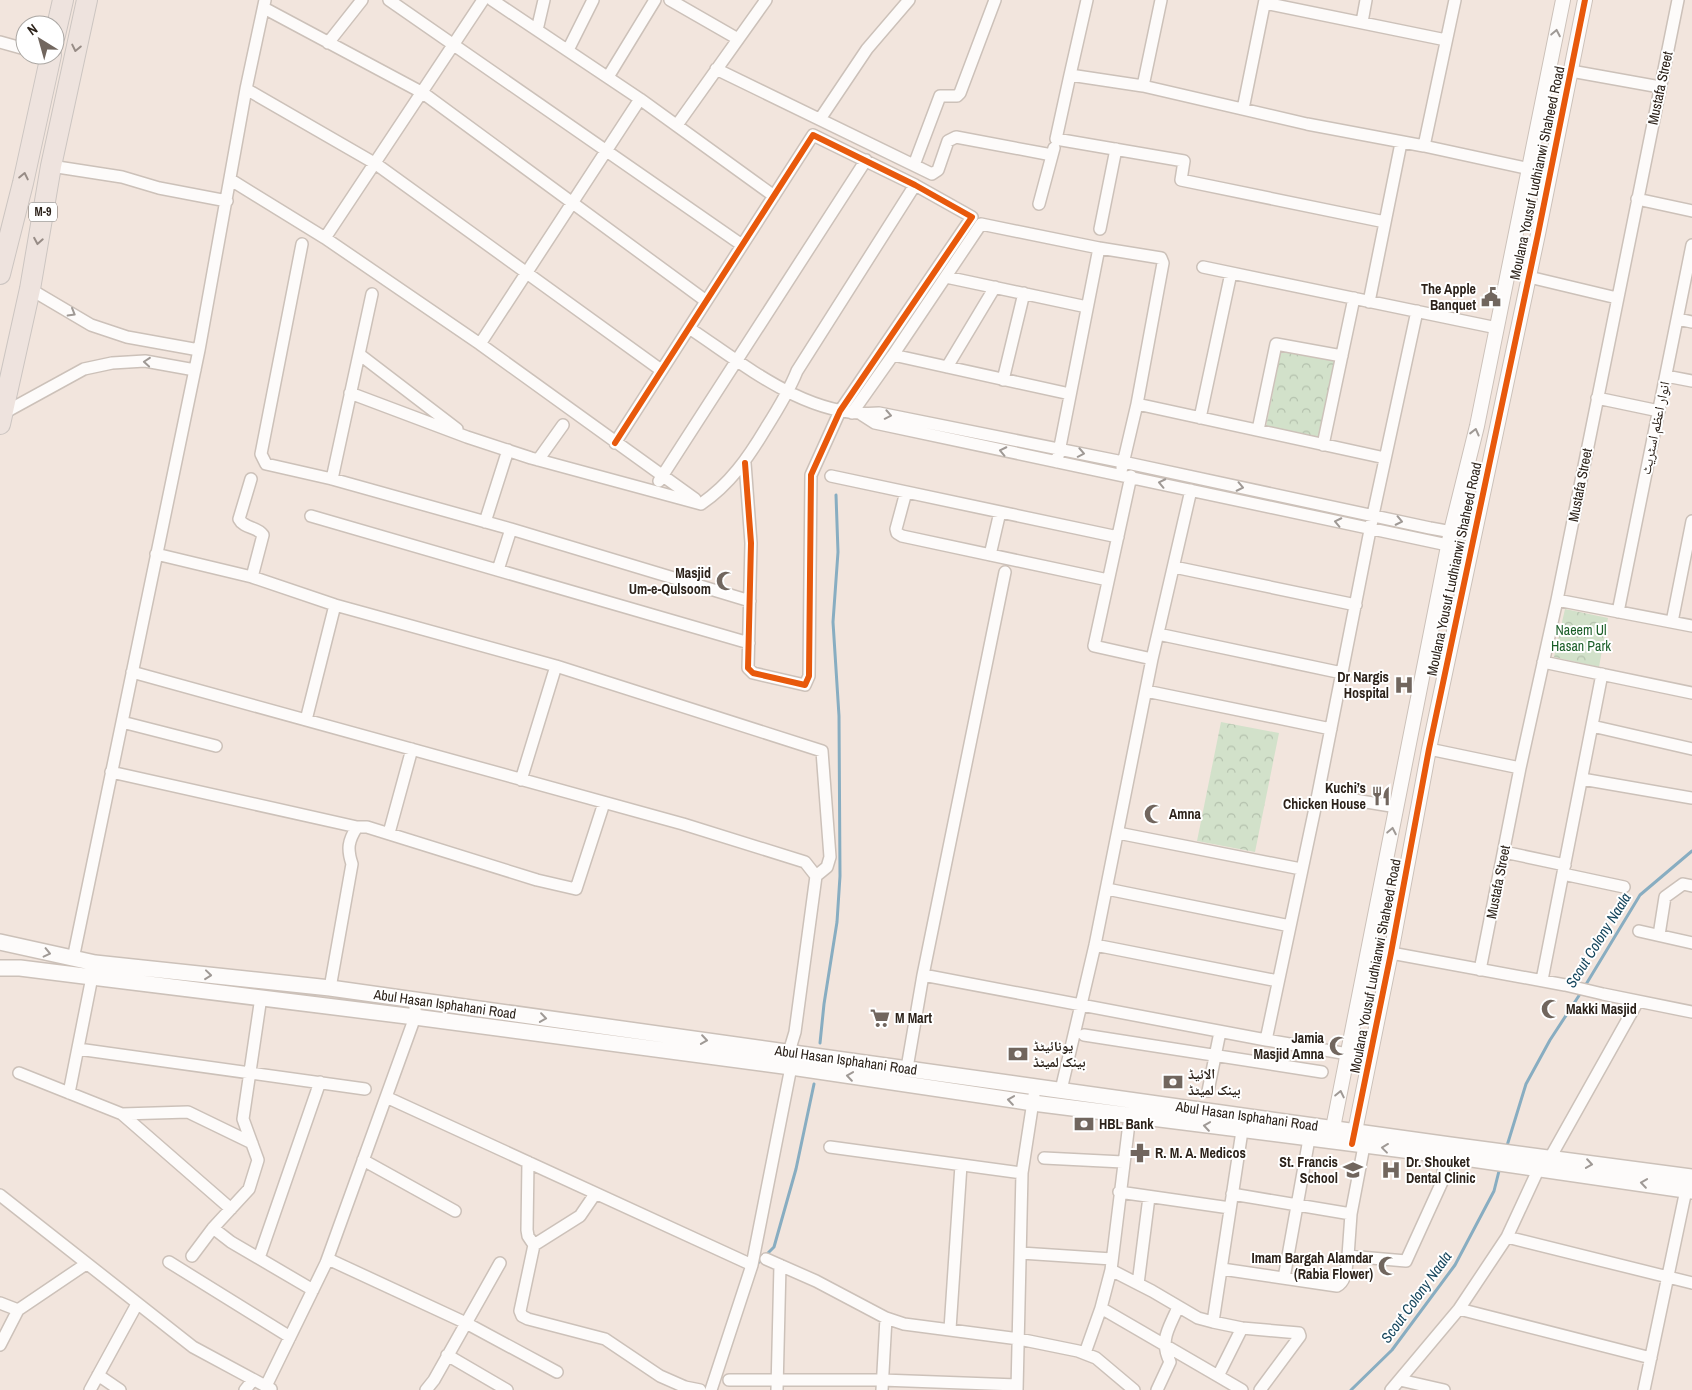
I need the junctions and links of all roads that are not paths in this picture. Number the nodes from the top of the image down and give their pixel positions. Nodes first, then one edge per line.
1 (63, 0) edge
2 (87, 0) edge
3 (362, 0) edge
4 (389, 0) edge
5 (484, 0) edge
6 (492, 0) edge
7 (544, 0) edge
8 (594, 0) edge
9 (655, 0) edge
10 (670, 0) edge
11 (766, 0) edge
12 (909, 0) edge
13 (995, 0) edge
14 (1087, 0) edge
15 (1161, 0) edge
16 (1366, 0) edge
17 (1455, 0) edge
18 (1562, 0) edge
19 (1585, 0) edge
20 (1678, 0) edge
21 (1265, 1) edge
22 (264, 4) edge
23 (60, 15) edge
24 (1362, 22) junction
25 (537, 30) junction
26 (738, 39) junction
27 (1446, 40) junction
28 (0, 42) edge
29 (328, 43) junction
30 (454, 45) junction
31 (15, 46) edge
32 (568, 50) junction
33 (47, 65) edge
34 (716, 69) junction
35 (1571, 71) junction
36 (1070, 75) junction
37 (608, 77) junction
38 (1143, 86) junction
39 (1660, 87) junction
40 (246, 89) junction
41 (423, 92) junction
42 (640, 98) junction
43 (1243, 109) junction
44 (820, 119) junction
45 (677, 125) junction
46 (1056, 139) junction
47 (1401, 143) junction
48 (1424, 146) junction
49 (1116, 150) junction
50 (606, 151) junction
51 (1052, 155) junction
52 (866, 160) junction
53 (376, 164) junction
54 (914, 165) junction
55 (51, 166) junction
56 (1530, 169) junction
57 (231, 180) junction
58 (915, 185) junction
59 (774, 196) junction
60 (1637, 199) junction
61 (227, 201) junction
62 (572, 203) junction
63 (1039, 204) dead end
64 (1692, 211) edge
65 (1385, 222) junction
66 (1100, 230) dead end
67 (325, 238) junction
68 (302, 244) dead end
69 (742, 245) junction
70 (1692, 245) edge
71 (1099, 248) junction
72 (1, 267) edge
73 (1202, 268) dead end
74 (526, 273) junction
75 (1231, 273) junction
76 (946, 277) junction
77 (1529, 277) junction
78 (995, 287) junction
79 (30, 289) junction
80 (1024, 293) junction
81 (372, 294) dead end
82 (1354, 298) junction
83 (1617, 298) junction
84 (706, 301) junction
85 (1369, 302) junction
86 (1087, 307) junction
87 (1417, 311) junction
88 (1678, 319) junction
89 (1692, 322) edge
90 (689, 328) junction
91 (1497, 328) junction
92 (480, 344) junction
93 (199, 350) junction
94 (359, 354) junction
95 (893, 355) junction
96 (1342, 356) junction
97 (737, 360) junction
98 (947, 367) junction
99 (195, 370) junction
100 (662, 370) junction
101 (1666, 376) junction
102 (1003, 380) junction
103 (1692, 381) edge
104 (350, 393) junction
105 (788, 393) junction
106 (1070, 394) junction
107 (1597, 398) junction
108 (1137, 404) junction
109 (840, 411) junction
110 (1659, 411) junction
111 (856, 414) junction
112 (1200, 418) junction
113 (1, 419) edge
114 (563, 425) dead end
115 (1258, 430) junction
116 (467, 437) junction
117 (615, 443) junction
118 (1323, 445) junction
119 (1059, 449) junction
120 (508, 450) junction
121 (1385, 458) junction
122 (538, 460) junction
123 (1058, 462) junction
124 (1124, 462) junction
125 (745, 463) junction
126 (1126, 475) junction
127 (662, 476) junction
128 (831, 476) dead end
129 (332, 478) junction
130 (251, 479) dead end
131 (1191, 490) junction
132 (653, 491) junction
133 (906, 492) junction
134 (701, 504) junction
135 (1000, 512) junction
136 (1373, 515) junction
137 (311, 516) dead end
138 (484, 522) junction
139 (1692, 522) edge
140 (511, 529) junction
141 (1371, 529) junction
142 (1118, 537) junction
143 (1449, 538) junction
144 (1473, 543) junction
145 (156, 554) junction
146 (990, 555) junction
147 (1174, 567) junction
148 (498, 570) junction
149 (1005, 572) dead end
150 (252, 577) junction
151 (1108, 580) junction
152 (1557, 600) junction
153 (750, 601) junction
154 (335, 605) junction
155 (1356, 605) junction
156 (1618, 612) junction
157 (1672, 622) junction
158 (1692, 626) edge
159 (1158, 634) junction
160 (749, 643) junction
161 (1152, 660) junction
162 (1543, 662) junction
163 (556, 666) junction
164 (132, 672) junction
165 (1342, 673) junction
166 (1602, 674) junction
167 (1146, 691) junction
168 (1692, 693) edge
169 (306, 720) junction
170 (122, 722) junction
171 (1592, 726) junction
172 (1331, 729) junction
173 (216, 746) dead end
174 (412, 749) junction
175 (1429, 749) junction
176 (1692, 749) edge
177 (1520, 768) junction
178 (112, 772) junction
179 (1582, 779) junction
180 (521, 780) junction
181 (1318, 794) junction
182 (1692, 798) edge
183 (604, 803) junction
184 (1397, 807) junction
185 (357, 827) junction
186 (389, 833) junction
187 (1118, 833) junction
188 (1504, 852) junction
189 (1301, 869) junction
190 (1564, 869) junction
191 (816, 876) junction
192 (1692, 886) edge
193 (1624, 887) dead end
194 (1106, 889) junction
195 (1290, 926) junction
196 (1639, 931) dead end
197 (1659, 935) junction
198 (0, 942) edge
199 (1692, 943) edge
200 (1095, 945) junction
201 (1391, 954) junction
202 (73, 959) junction
203 (0, 968) edge
204 (1480, 970) junction
205 (923, 975) junction
206 (92, 977) junction
207 (1542, 980) junction
208 (1278, 981) junction
209 (330, 988) junction
210 (261, 997) junction
211 (415, 1000) junction
212 (1638, 1001) junction
213 (1082, 1004) junction
214 (1692, 1012) edge
215 (415, 1017) junction
216 (1220, 1032) junction
217 (1084, 1035) dead end
218 (1266, 1040) junction
219 (78, 1049) junction
220 (1348, 1054) junction
221 (1215, 1057) junction
222 (790, 1060) junction
223 (907, 1068) junction
224 (249, 1072) junction
225 (1322, 1072) dead end
226 (19, 1073) dead end
227 (320, 1082) junction
228 (1036, 1086) junction
229 (365, 1089) dead end
230 (1061, 1090) junction
231 (1208, 1091) dead end
232 (69, 1093) junction
233 (386, 1097) junction
234 (1033, 1103) junction
235 (122, 1114) junction
236 (1130, 1115) junction
237 (1242, 1131) junction
238 (1331, 1135) junction
239 (1308, 1139) junction
240 (1357, 1140) junction
241 (252, 1144) junction
242 (830, 1147) dead end
243 (1449, 1152) junction
244 (1044, 1158) dead end
245 (363, 1160) junction
246 (1543, 1161) junction
247 (528, 1162) junction
248 (1123, 1162) junction
249 (961, 1165) junction
250 (1022, 1173) junction
251 (1690, 1186) edge
252 (1119, 1192) junction
253 (595, 1194) junction
254 (1232, 1194) junction
255 (0, 1195) edge
256 (1149, 1197) junction
257 (1296, 1205) junction
258 (1230, 1208) junction
259 (231, 1209) junction
260 (455, 1210) dead end
261 (1350, 1214) junction
262 (213, 1228) junction
263 (1507, 1237) junction
264 (534, 1245) junction
265 (1021, 1253) junction
266 (192, 1256) dead end
267 (1348, 1256) junction
268 (259, 1258) junction
269 (328, 1259) junction
270 (766, 1259) dead end
271 (169, 1262) dead end
272 (500, 1263) dead end
273 (86, 1264) junction
274 (1112, 1264) junction
275 (752, 1265) junction
276 (780, 1265) junction
277 (1222, 1269) junction
278 (1668, 1277) junction
279 (1284, 1278) junction
280 (1692, 1283) edge
281 (1138, 1284) junction
282 (313, 1290) junction
283 (0, 1303) edge
284 (137, 1304) junction
285 (1178, 1307) junction
286 (1101, 1308) junction
287 (1459, 1309) junction
288 (18, 1310) junction
289 (886, 1318) junction
290 (1213, 1322) junction
291 (466, 1323) junction
292 (1242, 1328) junction
293 (950, 1329) junction
294 (290, 1337) junction
295 (1019, 1339) junction
296 (0, 1345) edge
297 (1165, 1346) junction
298 (1085, 1354) junction
299 (447, 1355) junction
300 (1651, 1358) junction
301 (557, 1372) dead end
302 (98, 1375) junction
303 (1218, 1376) junction
304 (253, 1380) junction
305 (729, 1380) dead end
306 (1400, 1380) junction
307 (777, 1385) edge
308 (882, 1385) edge
309 (269, 1388) edge
310 (1017, 1388) edge
311 (90, 1390) edge
312 (120, 1390) edge
313 (245, 1390) edge
314 (426, 1390) edge
315 (507, 1390) edge
316 (700, 1390) edge
317 (711, 1390) edge
318 (1134, 1390) edge
319 (1157, 1390) edge
320 (1242, 1390) edge
321 (1260, 1390) edge
322 (1391, 1390) edge
323 (1444, 1390) edge
324 (1644, 1390) edge

1 - 23 highway
2 -> 55 highway, M-9
3 - 29 street
4 - 30 street
5 - 30 street
6 - 25 street
7 - 25 street
8 - 32 street
9 - 37 street
10 - 26 street
11 - 26 street
12 - 44 street
13 - 54 street
14 - 36 street
15 - 38 street
16 - 24 street
17 - 27 street
56 -> 18 street, Moulana Yousuf Ludhianwi Shaheed Road
19 - 35 street, Moulana Yousuf Ludhianwi Shaheed Road
20 - 39 street, Mustafa Street
21 - 24 street
21 - 43 street
22 - 29 street
22 - 40 street
24 - 27 street
25 - 32 street
26 - 34 street
27 - 48 street
28 - 31 street
29 - 41 street
30 - 41 street
30 - 50 street
32 - 37 street
72 -> 33 highway, M-9
34 - 44 street
34 - 45 street
35 - 39 street
35 - 77 street, Moulana Yousuf Ludhianwi Shaheed Road
36 - 38 street
36 - 46 street
37 - 42 street
38 - 43 street
39 - 60 street, Mustafa Street
40 - 53 street
40 - 57 street
41 - 53 street
41 - 62 street
42 - 45 street
42 - 50 street
43 - 47 street
44 - 54 street
45 - 59 street
46 - 49 street
46 - 51 street
47 - 48 street
47 - 65 street
48 - 56 street
49 - 65 street
49 - 66 street
50 - 62 street
50 - 69 street
51 - 54 street
51 - 63 street
52 - 58 street
52 - 59 street
52 - 97 street
53 - 67 street
53 - 74 street
55 - 61 street
55 -> 79 highway, M-9
56 - 91 street, Moulana Yousuf Ludhianwi Shaheed Road
57 - 61 street
57 - 67 street
58 - 105 street
58 - 109 street
59 - 69 street
60 - 64 street
60 - 83 street, Mustafa Street
61 - 93 street
62 - 74 street
62 - 84 street
65 - 85 street
67 - 92 street
68 - 129 street
69 - 84 street
70 - 88 street, انوار اعظم اسٹریٹ
71 - 76 street
71 - 86 street
71 - 108 street
73 - 75 street
74 - 92 street
74 - 100 street
75 - 82 street
75 - 112 street
76 - 78 street
76 - 95 street
77 - 83 street
77 - 144 street, Moulana Yousuf Ludhianwi Shaheed Road
78 - 80 street
78 - 98 street
79 -> 93 street
79 - 113 highway, M-9
80 - 86 street
80 - 102 street
81 - 94 street
82 - 85 street
82 - 96 street
83 - 107 street, Mustafa Street
84 - 90 street
85 - 87 street
86 - 106 street
87 - 91 street
87 - 121 street
88 - 89 street
88 - 101 street, انوار اعظم اسٹریٹ
90 - 97 street
90 - 100 street
143 -> 91 street, Moulana Yousuf Ludhianwi Shaheed Road
92 - 117 street
93 - 99 street
94 - 104 street
94 - 116 street
95 - 98 street
95 - 111 street
96 - 115 street
96 - 118 street
97 - 105 street
97 - 127 street
98 - 102 street
99 -> 113 street
99 - 145 street
100 - 117 street
101 - 103 street
101 - 110 street, انوار اعظم اسٹریٹ
102 - 106 street
104 - 116 street
104 - 129 street
105 - 109 street
105 - 125 street
106 - 119 street
107 - 110 street
107 - 152 street, Mustafa Street
108 - 112 street
108 - 124 street
109 - 111 street
109 - 160 street
110 - 156 street, انوار اعظم اسٹریٹ
111 -> 119 street
123 -> 111 street
112 - 115 street
114 - 122 street
115 - 118 street
116 - 120 street
117 - 127 street
118 - 121 street
119 - 123 street
119 -> 124 street
120 - 122 street
120 - 138 street
121 - 136 street
122 - 132 street
123 - 126 street
124 - 126 street
124 -> 136 street
125 - 134 street
125 - 153 street
131 -> 126 street
126 - 142 street
127 - 132 street
127 - 134 street
128 - 133 street
129 - 138 street
130 - 150 street
141 -> 131 street
131 - 147 street
132 - 134 street
133 - 135 street
133 - 146 street
135 - 142 street
135 - 146 street
136 - 141 street
136 -> 143 street
137 - 148 street
138 - 140 street
139 - 157 street
140 - 148 street
140 - 153 street
141 - 143 street
141 - 155 street
142 - 151 street
143 - 144 street
143 - 184 street, Moulana Yousuf Ludhianwi Shaheed Road
144 - 175 street, Moulana Yousuf Ludhianwi Shaheed Road
145 - 150 street
145 - 164 street
146 - 151 street
147 - 155 street
147 - 159 street
148 - 160 street
149 - 205 street
150 - 154 street
151 - 161 street
152 - 156 street
152 - 162 street, Mustafa Street
153 - 160 street
154 - 163 street
154 - 169 street
155 - 165 street
156 - 157 street
157 - 158 street
159 - 161 street
159 - 165 street
161 - 167 street
162 - 166 street
162 - 177 street, Mustafa Street
163 - 180 street
163 - 191 street
164 - 169 street
164 - 170 street
165 - 172 street
166 - 168 street
166 - 171 street
167 - 172 street
167 - 187 street
169 - 174 street
170 - 173 street
170 - 178 street
171 - 176 street
171 - 179 street
172 - 181 street
174 - 180 street
174 - 186 street
175 - 177 street
175 - 201 street, Moulana Yousuf Ludhianwi Shaheed Road
177 - 188 street, Mustafa Street
178 - 185 street
178 - 202 street
179 - 182 street
179 - 190 street
180 - 183 street
181 - 184 street
181 - 189 street
183 - 186 street
183 - 191 street
220 -> 184 street, Moulana Yousuf Ludhianwi Shaheed Road
185 - 186 street
185 - 209 street
187 - 189 street
187 - 194 street
188 - 190 street
188 - 204 street, Mustafa Street
189 - 195 street
190 - 193 street
190 - 207 street
191 - 222 street
192 - 197 street
194 - 195 street
194 - 200 street
195 - 208 street
196 - 197 street
197 - 199 street
198 -> 202 main road, Abul Hasan Isphahani Road
200 - 208 street
200 - 213 street
201 - 204 street
201 - 240 street, Moulana Yousuf Ludhianwi Shaheed Road
202 -> 209 main road, Abul Hasan Isphahani Road
203 - 206 main road, Abul Hasan Isphahani Road
204 - 207 street
205 - 213 street
205 - 223 street
206 - 210 main road, Abul Hasan Isphahani Road
206 - 219 street
207 - 212 street
208 - 218 street
209 - 211 main road, Abul Hasan Isphahani Road
210 - 215 main road, Abul Hasan Isphahani Road
210 - 224 street
211 - 215 street
211 -> 222 main road, Abul Hasan Isphahani Road
212 - 214 street
212 - 246 street
213 - 216 street
213 - 230 street
215 - 222 main road, Abul Hasan Isphahani Road
215 - 233 street
216 - 218 street
216 - 221 street
217 - 221 street
218 - 220 street
219 - 224 street
219 - 232 street
238 -> 220 street, Moulana Yousuf Ludhianwi Shaheed Road
221 - 225 street
221 - 231 street
222 - 223 main road, Abul Hasan Isphahani Road
234 -> 222 main road, Abul Hasan Isphahani Road
222 - 275 street
223 - 228 main road, Abul Hasan Isphahani Road
224 - 227 street
224 - 241 street
226 - 232 street
227 - 229 street
227 - 268 street
228 - 230 main road, Abul Hasan Isphahani Road
228 - 234 street
230 - 238 main road, Abul Hasan Isphahani Road
232 - 235 street
233 - 245 street
233 - 247 street
234 - 236 main road, Abul Hasan Isphahani Road
234 - 250 street
235 - 241 street
235 - 259 street
237 -> 236 main road, Abul Hasan Isphahani Road
236 - 248 street
237 - 239 main road, Abul Hasan Isphahani Road
237 - 254 street
238 - 239 main road, Abul Hasan Isphahani Road
238 - 240 main road, Abul Hasan Isphahani Road
239 - 257 street
240 - 243 main road, Abul Hasan Isphahani Road
240 - 261 street
241 - 259 street
242 - 249 street
243 - 246 main road, Abul Hasan Isphahani Road
243 - 267 street
244 - 248 street
245 - 260 street
245 - 269 street
246 - 251 main road, Abul Hasan Isphahani Road
246 - 263 street
247 - 253 street
247 - 264 street
248 - 252 street
249 - 250 street
249 - 293 street
250 - 265 street
251 - 278 street
252 - 256 street
252 - 274 street
253 - 264 street
253 - 275 street
254 - 257 street
254 - 258 street
255 - 273 street
256 - 258 street
256 - 281 street
257 - 261 street
257 - 279 street
258 - 277 street
259 - 262 street
261 - 267 street
262 - 266 street
262 - 268 street
263 - 278 street
263 - 287 street
264 - 316 street
265 - 274 street
265 - 295 street
267 - 279 street
268 - 282 street
269 - 282 street
269 - 291 street
270 - 276 street
271 - 294 street
272 - 291 street
273 - 284 street
273 - 288 street
274 - 281 street
274 - 286 street
275 - 317 street
276 - 289 street
276 - 307 street
277 - 279 street
277 - 290 street
278 - 280 street
278 - 300 street
281 - 285 street
282 - 294 street
283 - 288 street
284 - 302 street
284 - 304 street
285 - 290 street
285 - 297 street
286 - 297 street
286 - 298 street
287 - 300 street
287 - 306 street
288 - 296 street
289 - 293 street
289 - 308 street
290 - 292 street
291 - 299 street
291 - 301 street
292 - 303 street
292 - 321 street
293 - 295 street
294 - 309 street
295 - 298 street
295 - 310 street
297 - 303 street
297 - 319 street
298 - 318 street
299 - 314 street
299 - 315 street
300 - 324 street
302 - 311 street
302 - 312 street
303 - 320 street
304 - 309 street
304 - 313 street
305 - 307 street
306 - 322 street
306 - 323 street
307 - 308 street
308 - 310 street

